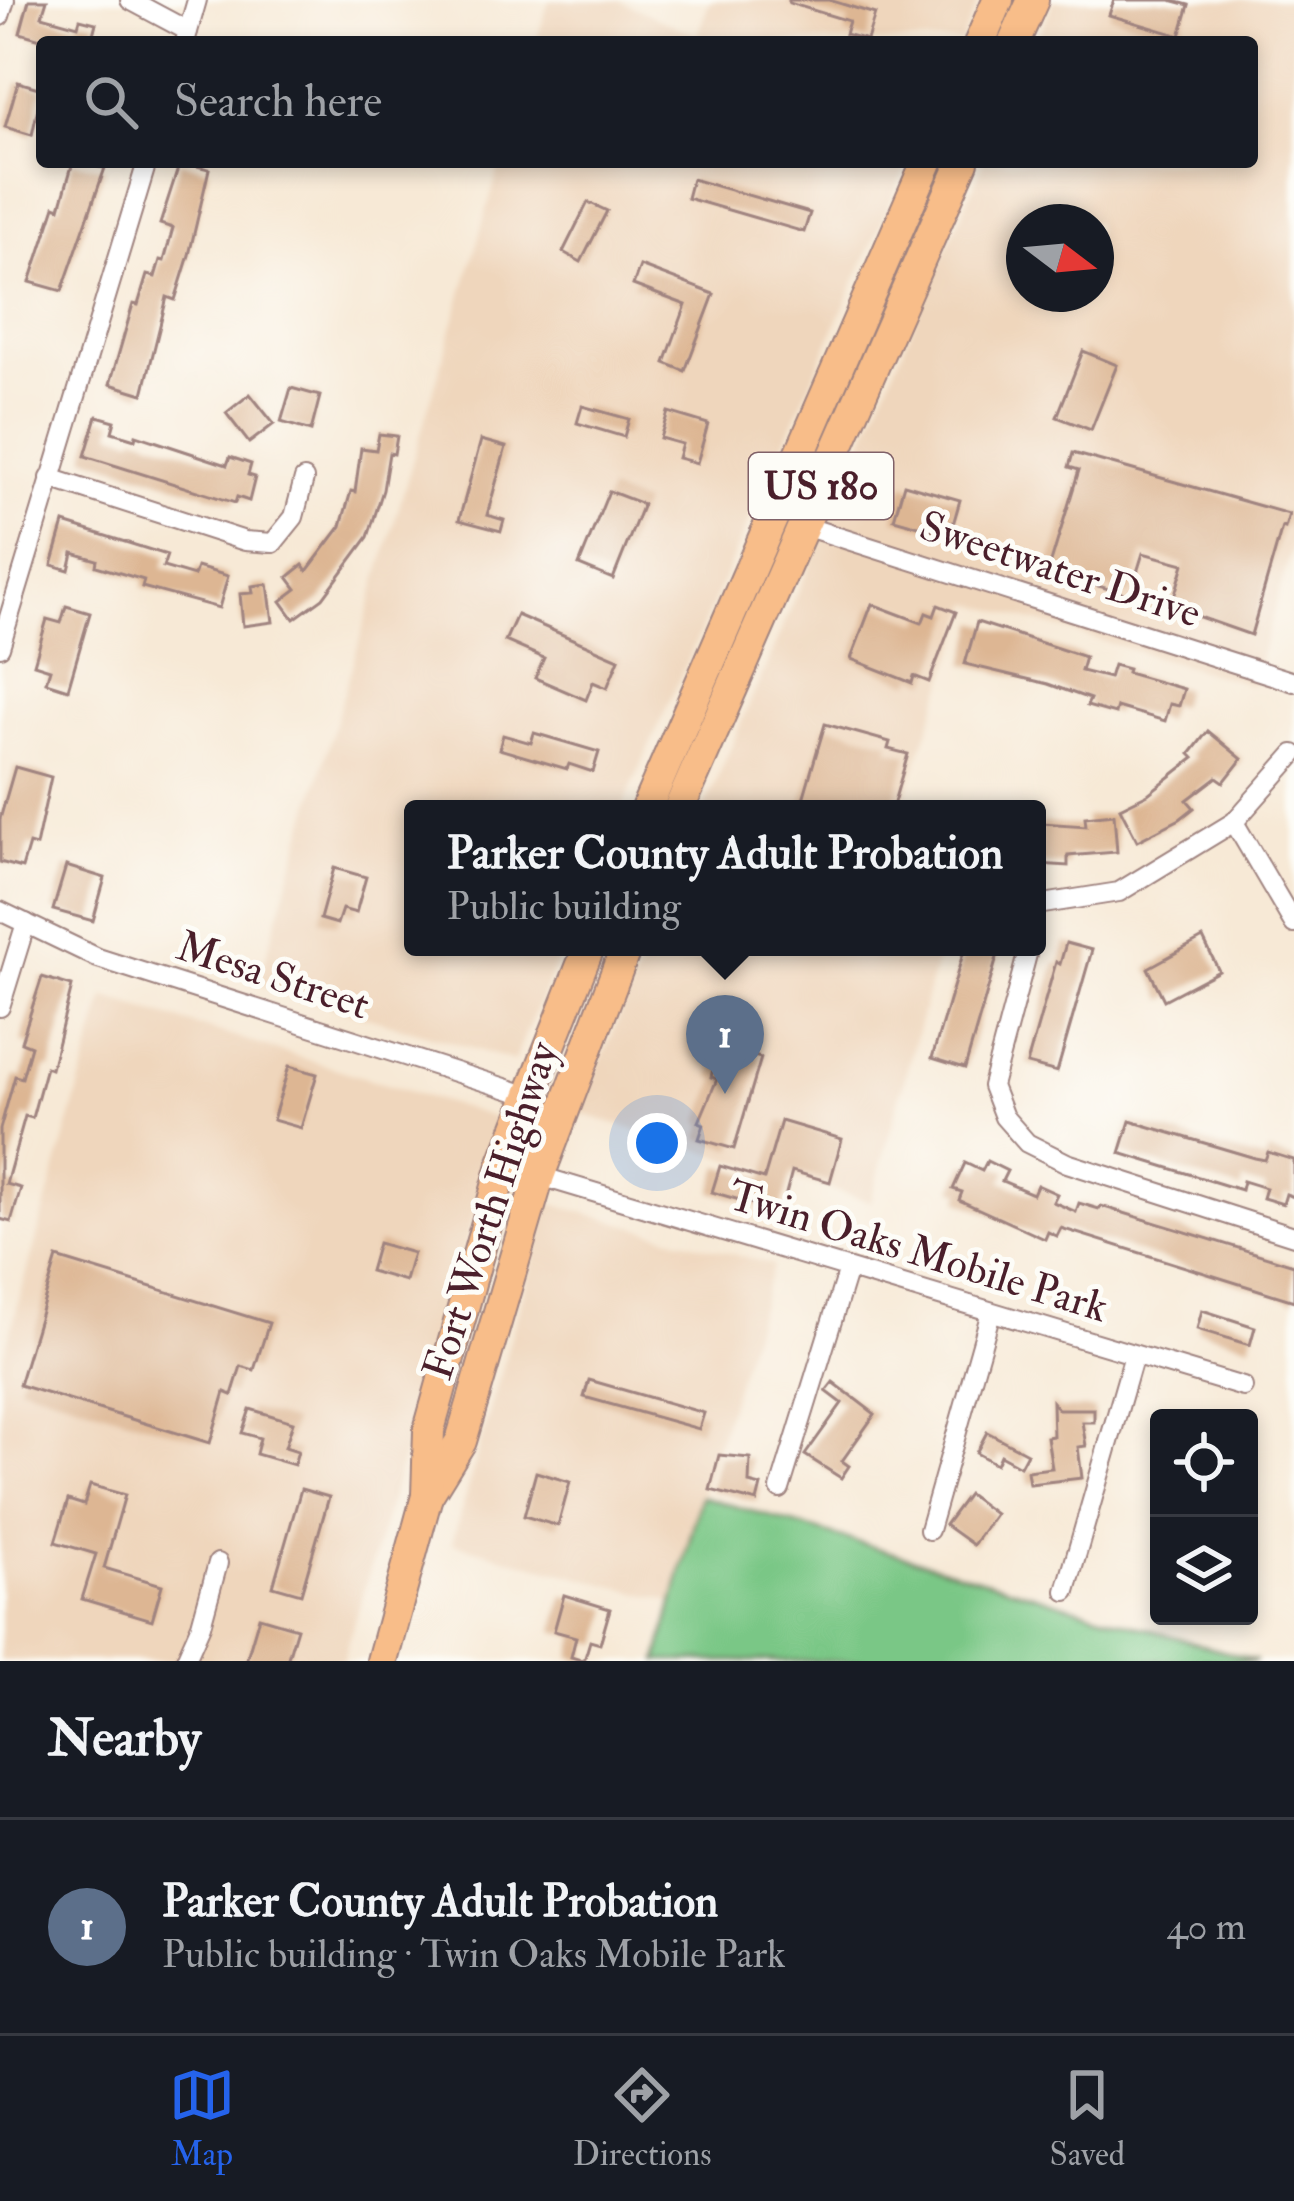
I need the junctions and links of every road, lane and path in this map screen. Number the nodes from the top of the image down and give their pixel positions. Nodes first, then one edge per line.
1 (5, 0) edge
2 (130, 0) edge
3 (197, 0) edge
4 (998, 0) edge
5 (1033, 0) edge
6 (0, 16) edge
7 (184, 36) edge
8 (186, 36) edge
9 (983, 36) edge
10 (1017, 36) edge
11 (145, 168) edge
12 (924, 168) edge
13 (960, 168) edge
14 (901, 223) junction
15 (931, 236) junction
16 (840, 400) junction
17 (50, 478) junction
18 (304, 479) dead end
19 (804, 526) junction
20 (0, 647) edge
21 (712, 658) junction
22 (1294, 682) edge
23 (1294, 754) edge
24 (650, 800) edge
25 (672, 800) edge
26 (683, 800) edge
27 (1234, 821) junction
28 (1046, 907) edge
29 (0, 911) edge
30 (26, 923) junction
31 (1294, 924) edge
32 (585, 956) edge
33 (609, 956) edge
34 (623, 956) edge
35 (1027, 956) edge
36 (610, 990) junction
37 (0, 1007) edge
38 (530, 1096) junction
39 (503, 1165) junction
40 (539, 1176) junction
41 (1294, 1237) edge
42 (848, 1269) junction
43 (991, 1312) junction
44 (1135, 1355) junction
45 (1244, 1387) dead end
46 (780, 1489) dead end
47 (428, 1496) junction
48 (929, 1529) dead end
49 (218, 1563) dead end
50 (1066, 1591) dead end
51 (185, 1661) edge
52 (382, 1661) edge

1 - 6 street
2 - 7 street
3 - 8 street
4 - 9 main road
5 - 10 main road
11 - 17 street
12 - 14 main road, US 180
13 - 15 main road, US 180
14 - 15 main road
14 - 16 main road, US 180
15 - 16 main road, US 180
16 - 19 main road, US 180
16 - 21 main road, US 180
17 - 18 street
17 - 20 street
19 - 22 street, Sweetwater Drive
19 - 26 main road, US 180
21 - 24 main road, US 180
21 - 25 main road
23 - 27 street
27 - 28 street
27 - 31 street
29 - 30 street, Mesa Street
30 - 37 street
30 - 38 street, Mesa Street
32 - 38 main road, Fort Worth Highway
33 - 36 main road
34 - 36 main road, Fort Worth Highway
35 - 41 street
36 - 40 main road, Fort Worth Highway
38 - 39 main road, Fort Worth Highway
39 - 40 street, Twin Oaks Mobile Park
39 - 47 main road, Fort Worth Highway
40 - 42 street, Twin Oaks Mobile Park
40 - 47 main road, Fort Worth Highway
42 - 43 street, Twin Oaks Mobile Park
42 - 46 street
43 - 44 street, Twin Oaks Mobile Park
43 - 48 street
44 - 45 street, Twin Oaks Mobile Park
44 - 50 street
47 - 52 main road, Fort Worth Highway
49 - 51 street

